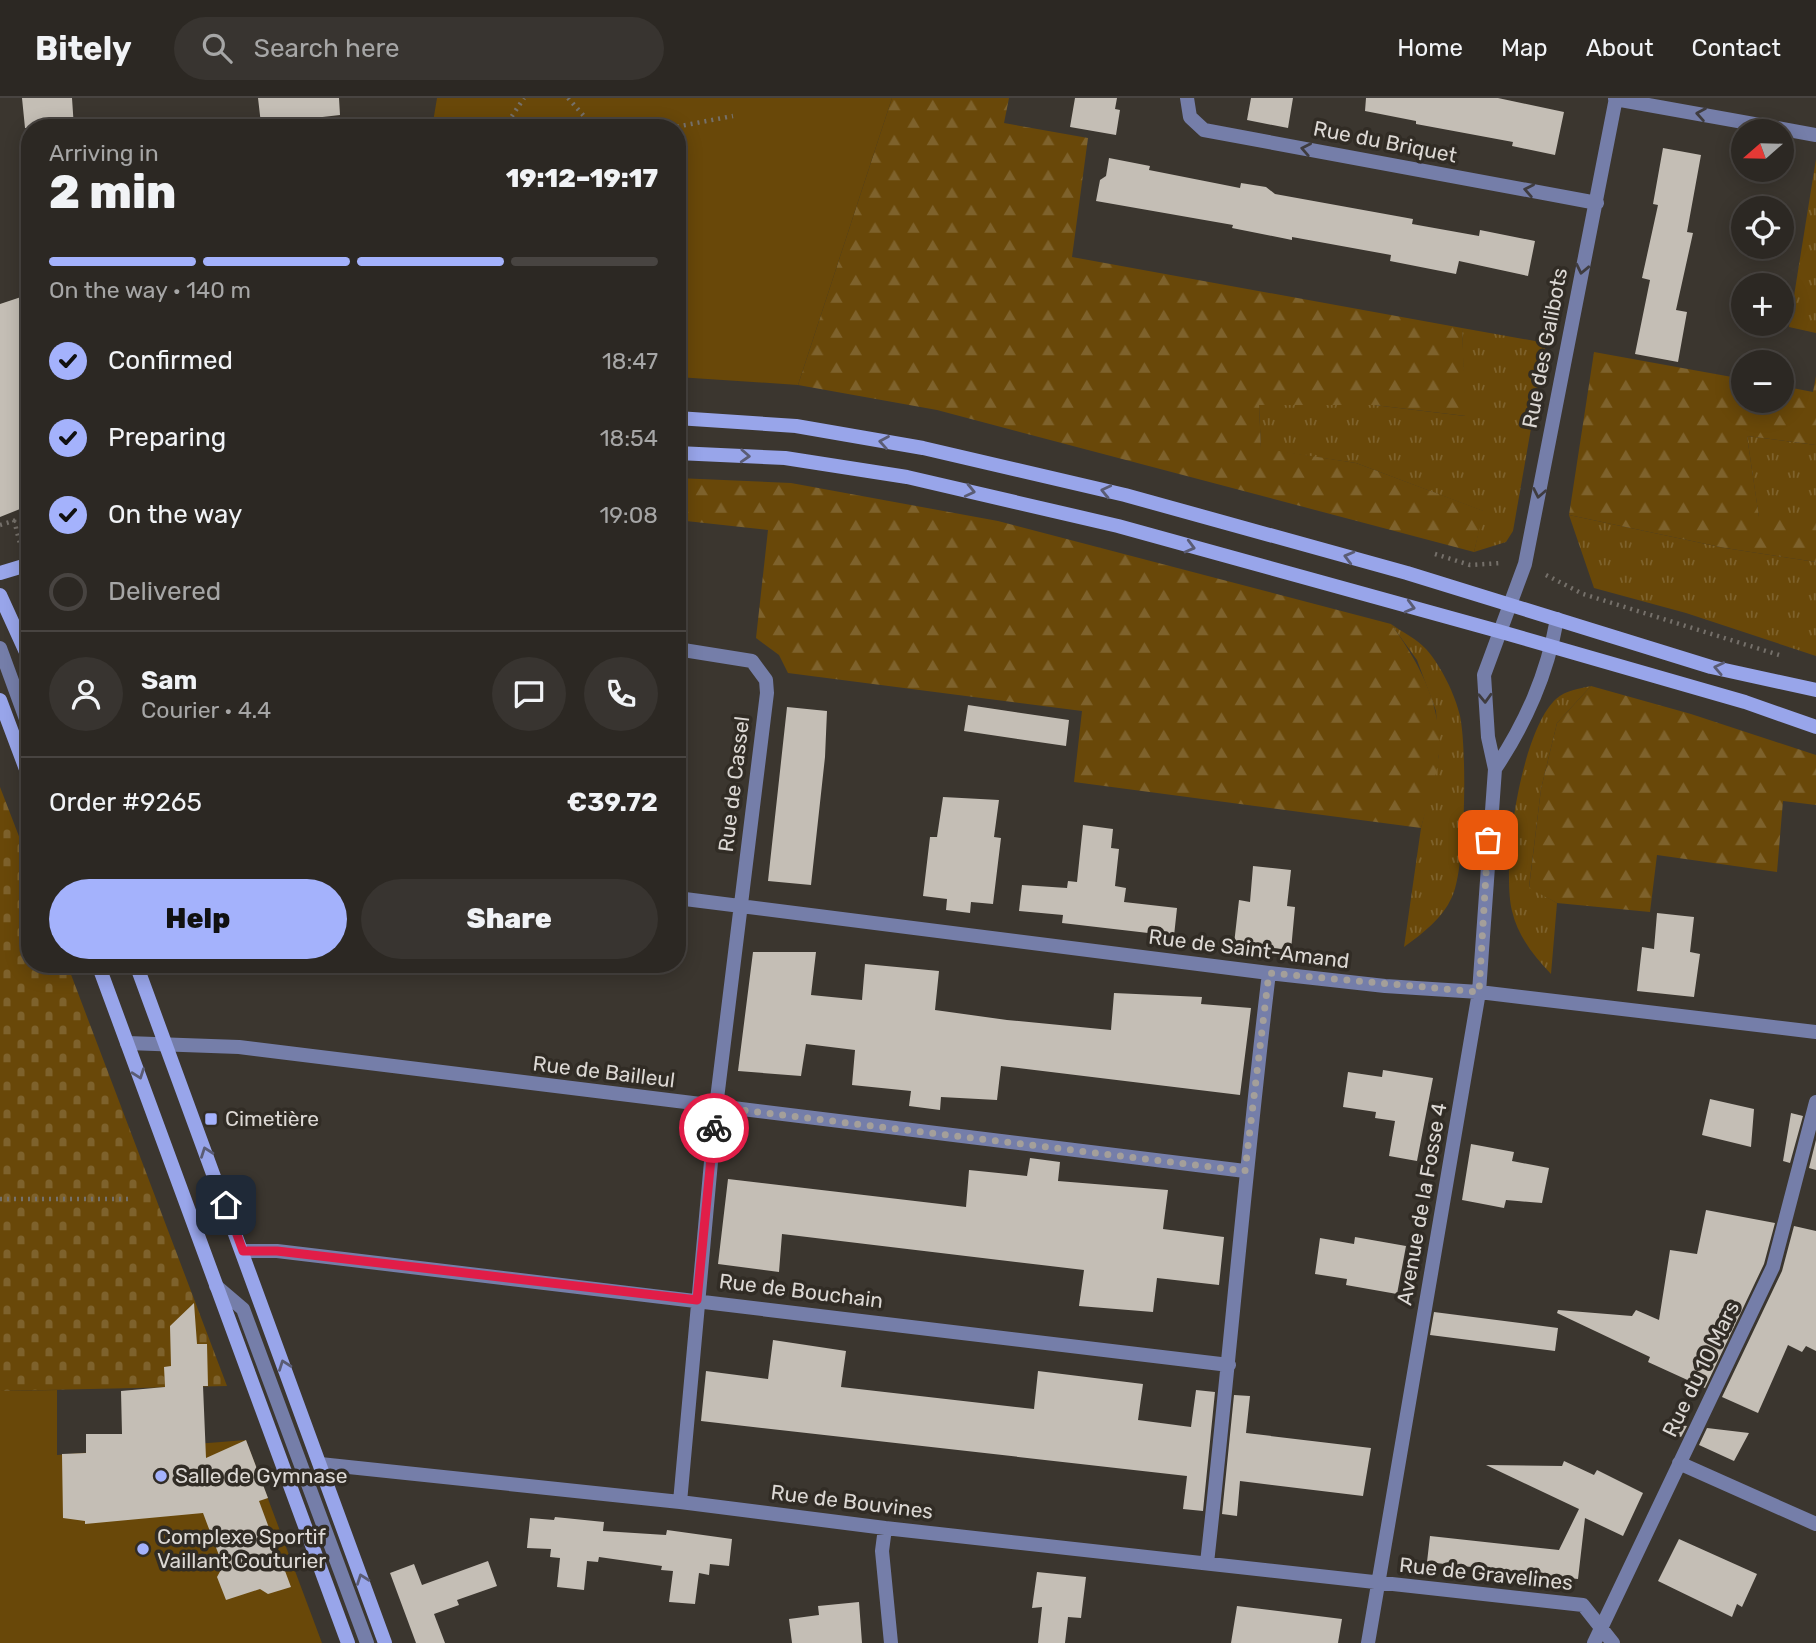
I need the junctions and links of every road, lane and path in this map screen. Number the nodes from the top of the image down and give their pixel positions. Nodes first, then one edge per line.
1 (524, 98) edge
2 (568, 98) edge
3 (1187, 98) edge
4 (1616, 99) edge
5 (733, 116) dead end
6 (510, 119) edge
7 (587, 119) edge
8 (686, 125) edge
9 (1816, 135) edge
10 (1597, 203) junction
11 (686, 419) edge
12 (686, 453) edge
13 (21, 519) edge
14 (0, 526) edge
15 (1525, 564) junction
16 (21, 567) edge
17 (0, 573) edge
18 (0, 595) edge
19 (1509, 604) junction
20 (1557, 619) junction
21 (1498, 631) junction
22 (21, 642) edge
23 (0, 648) edge
24 (1552, 648) junction
25 (686, 650) edge
26 (1791, 660) dead end
27 (1816, 690) edge
28 (0, 700) edge
29 (21, 705) edge
30 (1816, 727) edge
31 (21, 756) edge
32 (1495, 769) junction
33 (686, 899) edge
34 (741, 905) junction
35 (101, 973) edge
36 (139, 973) edge
37 (1269, 973) junction
38 (1479, 992) junction
39 (1816, 1032) edge
40 (127, 1043) junction
41 (166, 1045) junction
42 (1816, 1102) edge
43 (716, 1107) junction
44 (1245, 1171) junction
45 (0, 1199) edge
46 (133, 1199) dead end
47 (243, 1251) junction
48 (215, 1286) junction
49 (697, 1300) junction
50 (1229, 1365) junction
51 (1679, 1463) junction
52 (320, 1464) junction
53 (680, 1502) junction
54 (1816, 1524) edge
55 (885, 1528) junction
56 (1207, 1563) junction
57 (1378, 1584) junction
58 (1602, 1625) junction
59 (348, 1643) edge
60 (367, 1643) edge
61 (385, 1643) edge
62 (891, 1643) edge
63 (1368, 1643) edge
64 (1594, 1643) edge
65 (1613, 1643) edge

1 - 6 path
2 - 7 path
10 -> 3 street, Rue du Briquet
9 -> 4 street
4 - 10 street, Rue des Galibots
5 - 8 path
10 -> 15 street, Rue des Galibots
19 -> 11 main road
12 -> 21 main road
13 - 14 path
15 - 19 street, Rue des Galibots
15 - 26 path
16 - 17 main road
18 - 22 main road
19 - 20 main road
19 - 21 street, Rue des Galibots
20 - 24 street, Avenue de la Fosse 4
27 -> 20 main road
21 - 24 main road
21 -> 32 street, Avenue de la Fosse 4
23 - 29 street
24 - 30 main road
24 - 32 street, Avenue de la Fosse 4
25 - 34 street, Rue de Cassel
28 - 31 main road
32 - 38 street, Avenue de la Fosse 4
33 - 34 street, Rue de Saint-Amand
34 - 37 street, Rue de Saint-Amand
34 - 43 street, Rue de Cassel
35 - 40 main road
36 - 41 main road
37 - 38 street, Rue de Saint-Amand
37 - 44 street
38 - 39 street, Rue de Saint-Amand
38 - 57 street, Avenue de la Fosse 4
40 - 41 street, Rue de Bailleul
40 -> 48 main road
41 - 43 street, Rue de Bailleul
47 -> 41 main road
42 - 51 street, Rue du 10 Mars
43 - 44 street, Rue de Bailleul
43 - 49 street, Rue de Cassel
44 - 50 street
45 - 46 path
47 - 49 street, Rue de Bouchain
52 -> 47 main road
48 - 59 main road
48 - 60 street
49 - 50 street, Rue de Bouchain
49 - 53 street, Rue de Cassel
50 - 56 street
51 - 54 street
51 - 58 street, Rue du 10 Mars
52 - 53 street, Rue de Bouvines
61 -> 52 main road
53 - 55 street, Rue de Bouvines
55 - 56 street, Rue de Bouvines
55 - 62 street
56 - 57 street, Rue de Bouvines
57 - 58 street, Rue de Gravelines
57 - 63 street, Avenue de la Fosse 4
58 - 64 street, Rue du 10 Mars
58 - 65 street, Rue de Gravelines

